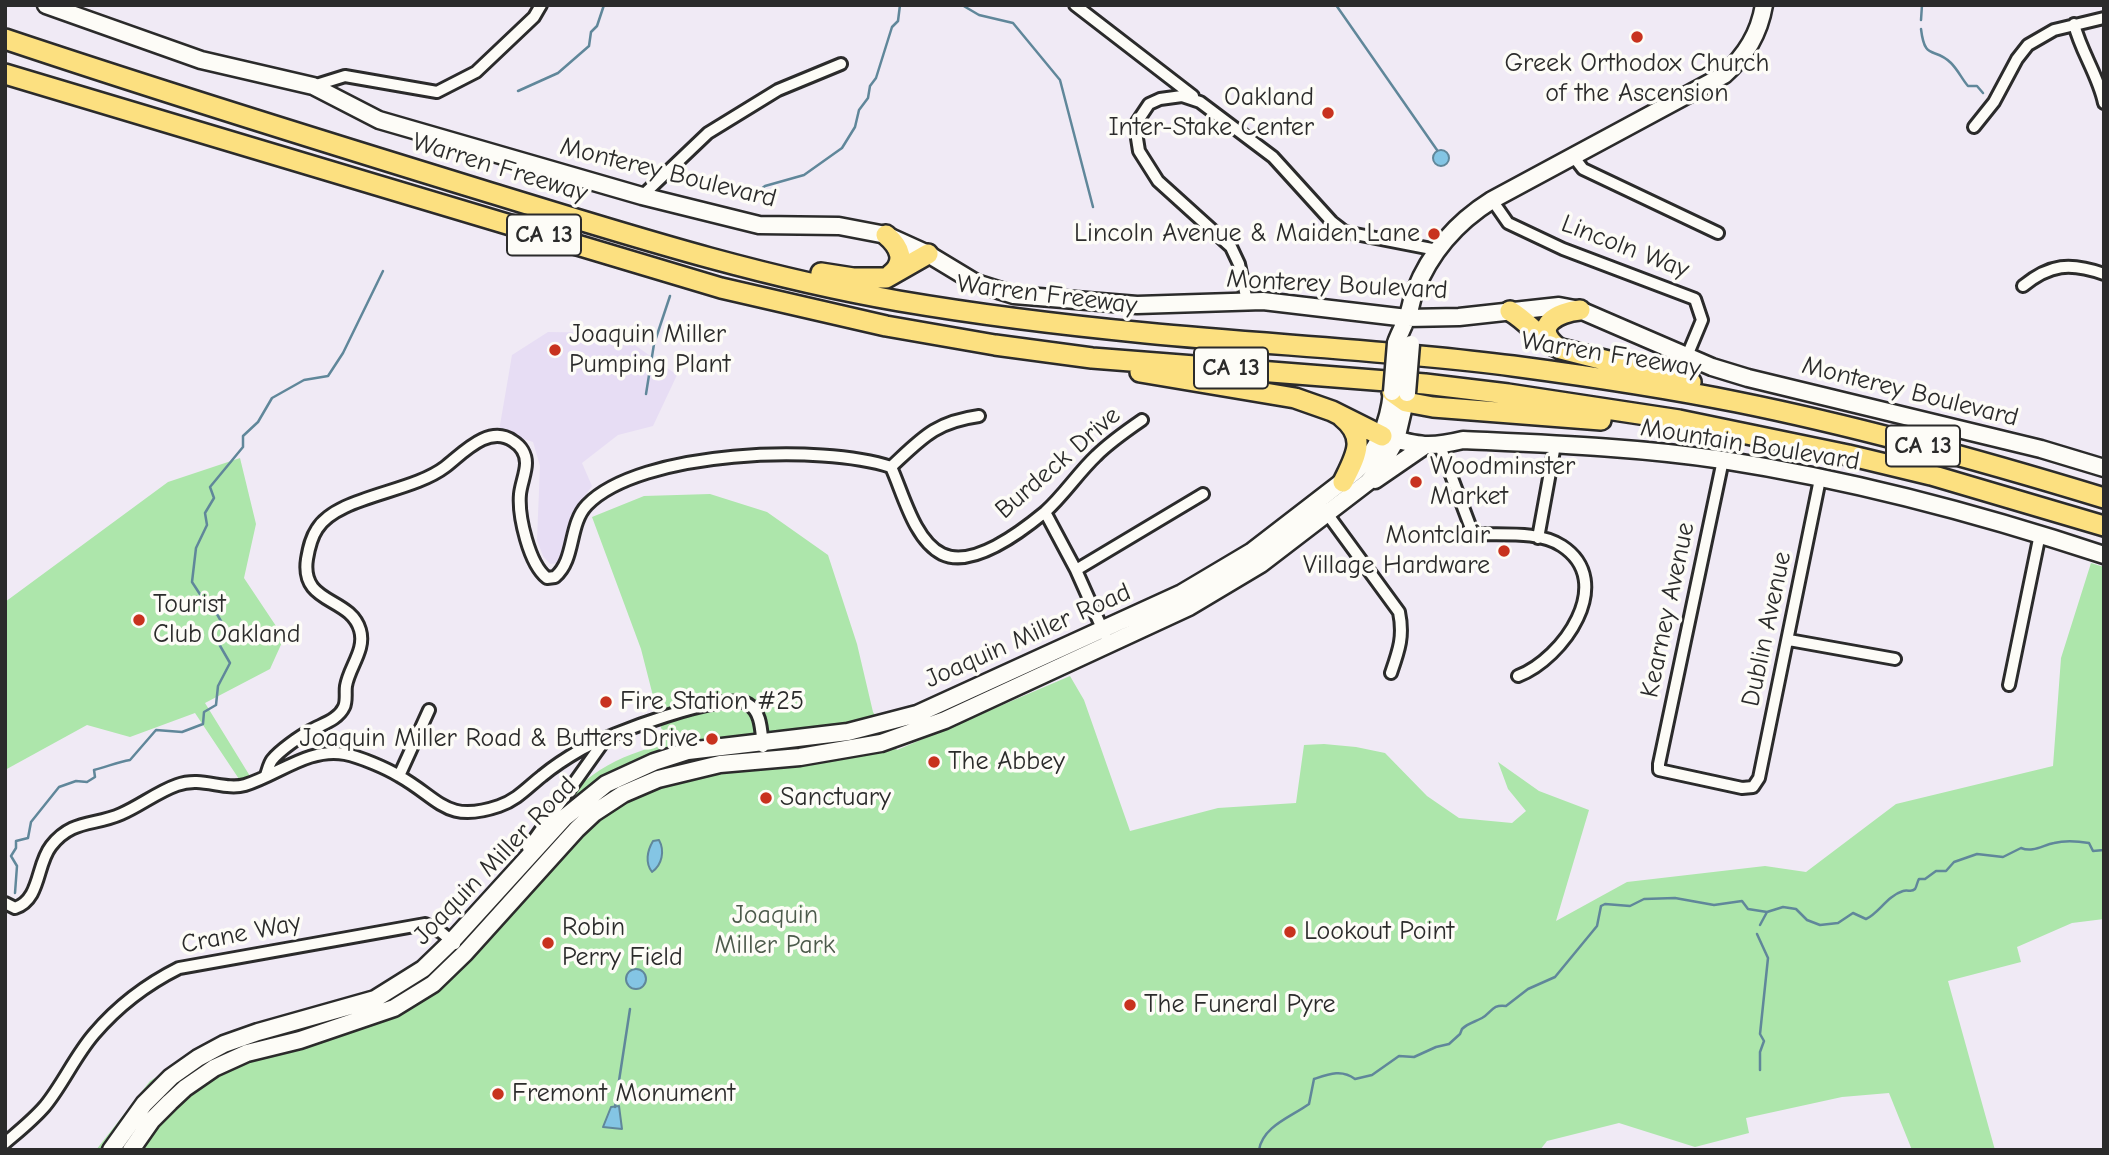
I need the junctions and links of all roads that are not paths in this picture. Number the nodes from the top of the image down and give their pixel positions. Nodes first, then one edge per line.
1 (47, 5) edge
2 (541, 5) edge
3 (1075, 5) edge
4 (1764, 5) edge
5 (2104, 18) edge
6 (2074, 24) junction
7 (5, 39) edge
8 (841, 64) dead end
9 (5, 74) edge
10 (313, 86) junction
11 (1200, 102) junction
12 (2104, 103) edge
13 (1974, 127) dead end
14 (1573, 156) junction
15 (642, 196) junction
16 (1492, 200) junction
17 (1718, 233) dead end
18 (886, 236) junction
19 (638, 238) junction
20 (1437, 250) junction
21 (928, 254) junction
22 (2104, 274) edge
23 (887, 278) junction
24 (2022, 286) dead end
25 (1247, 301) junction
26 (1580, 310) junction
27 (1510, 311) junction
28 (1407, 318) junction
29 (1561, 349) junction
30 (1687, 356) junction
31 (1092, 358) junction
32 (1401, 396) junction
33 (1740, 402) junction
34 (1332, 411) junction
35 (979, 416) dead end
36 (1142, 420) dead end
37 (1766, 437) junction
38 (1389, 438) junction
39 (1555, 444) junction
40 (1423, 446) junction
41 (1440, 446) junction
42 (1723, 460) junction
43 (891, 467) junction
44 (2104, 468) edge
45 (1820, 479) junction
46 (1348, 489) junction
47 (1203, 494) dead end
48 (2104, 498) edge
49 (1317, 501) junction
50 (1045, 512) junction
51 (1328, 514) junction
52 (2104, 526) edge
53 (2040, 534) junction
54 (1538, 538) junction
55 (2104, 555) edge
56 (1076, 570) junction
57 (1106, 638) junction
58 (1788, 640) junction
59 (1895, 659) dead end
60 (1391, 673) dead end
61 (1518, 676) dead end
62 (2009, 685) dead end
63 (429, 710) dead end
64 (606, 739) junction
65 (763, 752) junction
66 (266, 775) junction
67 (399, 776) junction
68 (1753, 787) joint
69 (496, 893) junction
70 (5, 903) edge
71 (452, 941) junction
72 (465, 953) junction
73 (5, 1143) edge
74 (111, 1150) edge
75 (131, 1150) edge

1 - 10 main road, Monterey Boulevard
2 - 10 street
3 - 11 street
4 - 14 main road
5 - 6 street
6 - 12 street
6 - 13 street
7 - 19 highway, Warren Freeway / CA 13
8 - 15 street
9 - 31 highway, Warren Freeway / CA 13
10 - 15 main road, Monterey Boulevard
11 - 20 street
11 - 25 street
14 - 16 main road
14 - 17 street
15 - 18 main road, Monterey Boulevard
16 - 20 main road
16 - 30 street, Lincoln Way
18 - 21 main road, Monterey Boulevard
18 - 23 highway
19 - 23 highway
19 - 33 highway, Warren Freeway / CA 13
20 - 28 main road
21 - 23 highway
21 - 25 main road, Monterey Boulevard
22 - 24 street
25 - 28 main road, Monterey Boulevard
26 - 27 main road, Monterey Boulevard
26 - 29 highway
26 - 30 main road, Monterey Boulevard
27 - 28 main road, Monterey Boulevard
27 - 29 highway
28 - 32 main road, bridge
29 - 33 highway
30 - 44 main road, Monterey Boulevard
31 - 34 highway
31 - 37 highway, Warren Freeway / CA 13
32 - 37 highway
32 - 38 main road
33 - 48 highway, Warren Freeway / CA 13
34 - 38 highway
34 - 46 highway
35 - 43 street
36 - 50 street, Burdeck Drive
37 - 52 highway, Warren Freeway / CA 13
38 - 40 main road, Mountain Boulevard
38 - 46 main road, Joaquin Miller Road
39 - 41 main road, Mountain Boulevard
39 - 42 main road, Mountain Boulevard
39 - 54 street
40 - 41 main road, Mountain Boulevard
40 - 46 main road
41 - 54 street
42 - 45 main road, Mountain Boulevard
42 - 68 street, Kearney Avenue
43 - 50 street, Burdeck Drive
43 - 66 street
45 - 53 main road, Mountain Boulevard
45 - 58 street, Dublin Avenue
46 - 49 main road, Joaquin Miller Road
46 - 51 main road, Joaquin Miller Road
47 - 56 street
49 - 51 street
49 - 57 main road, Joaquin Miller Road
50 - 56 street
51 - 57 main road, Joaquin Miller Road
51 - 60 street
53 - 55 main road, Mountain Boulevard
53 - 62 street
54 - 61 street
56 - 57 street
57 - 65 main road, Joaquin Miller Road
58 - 59 street
58 - 68 street, Dublin Avenue
63 - 67 street
64 - 65 street
64 - 67 street
64 - 69 street
65 - 69 main road, Joaquin Miller Road
65 - 72 main road, Joaquin Miller Road
66 - 67 street
66 - 70 street
69 - 71 main road, Joaquin Miller Road
71 - 72 street, Crane Way
71 - 73 street, Crane Way
71 - 74 main road, Joaquin Miller Road
72 - 75 main road, Joaquin Miller Road

